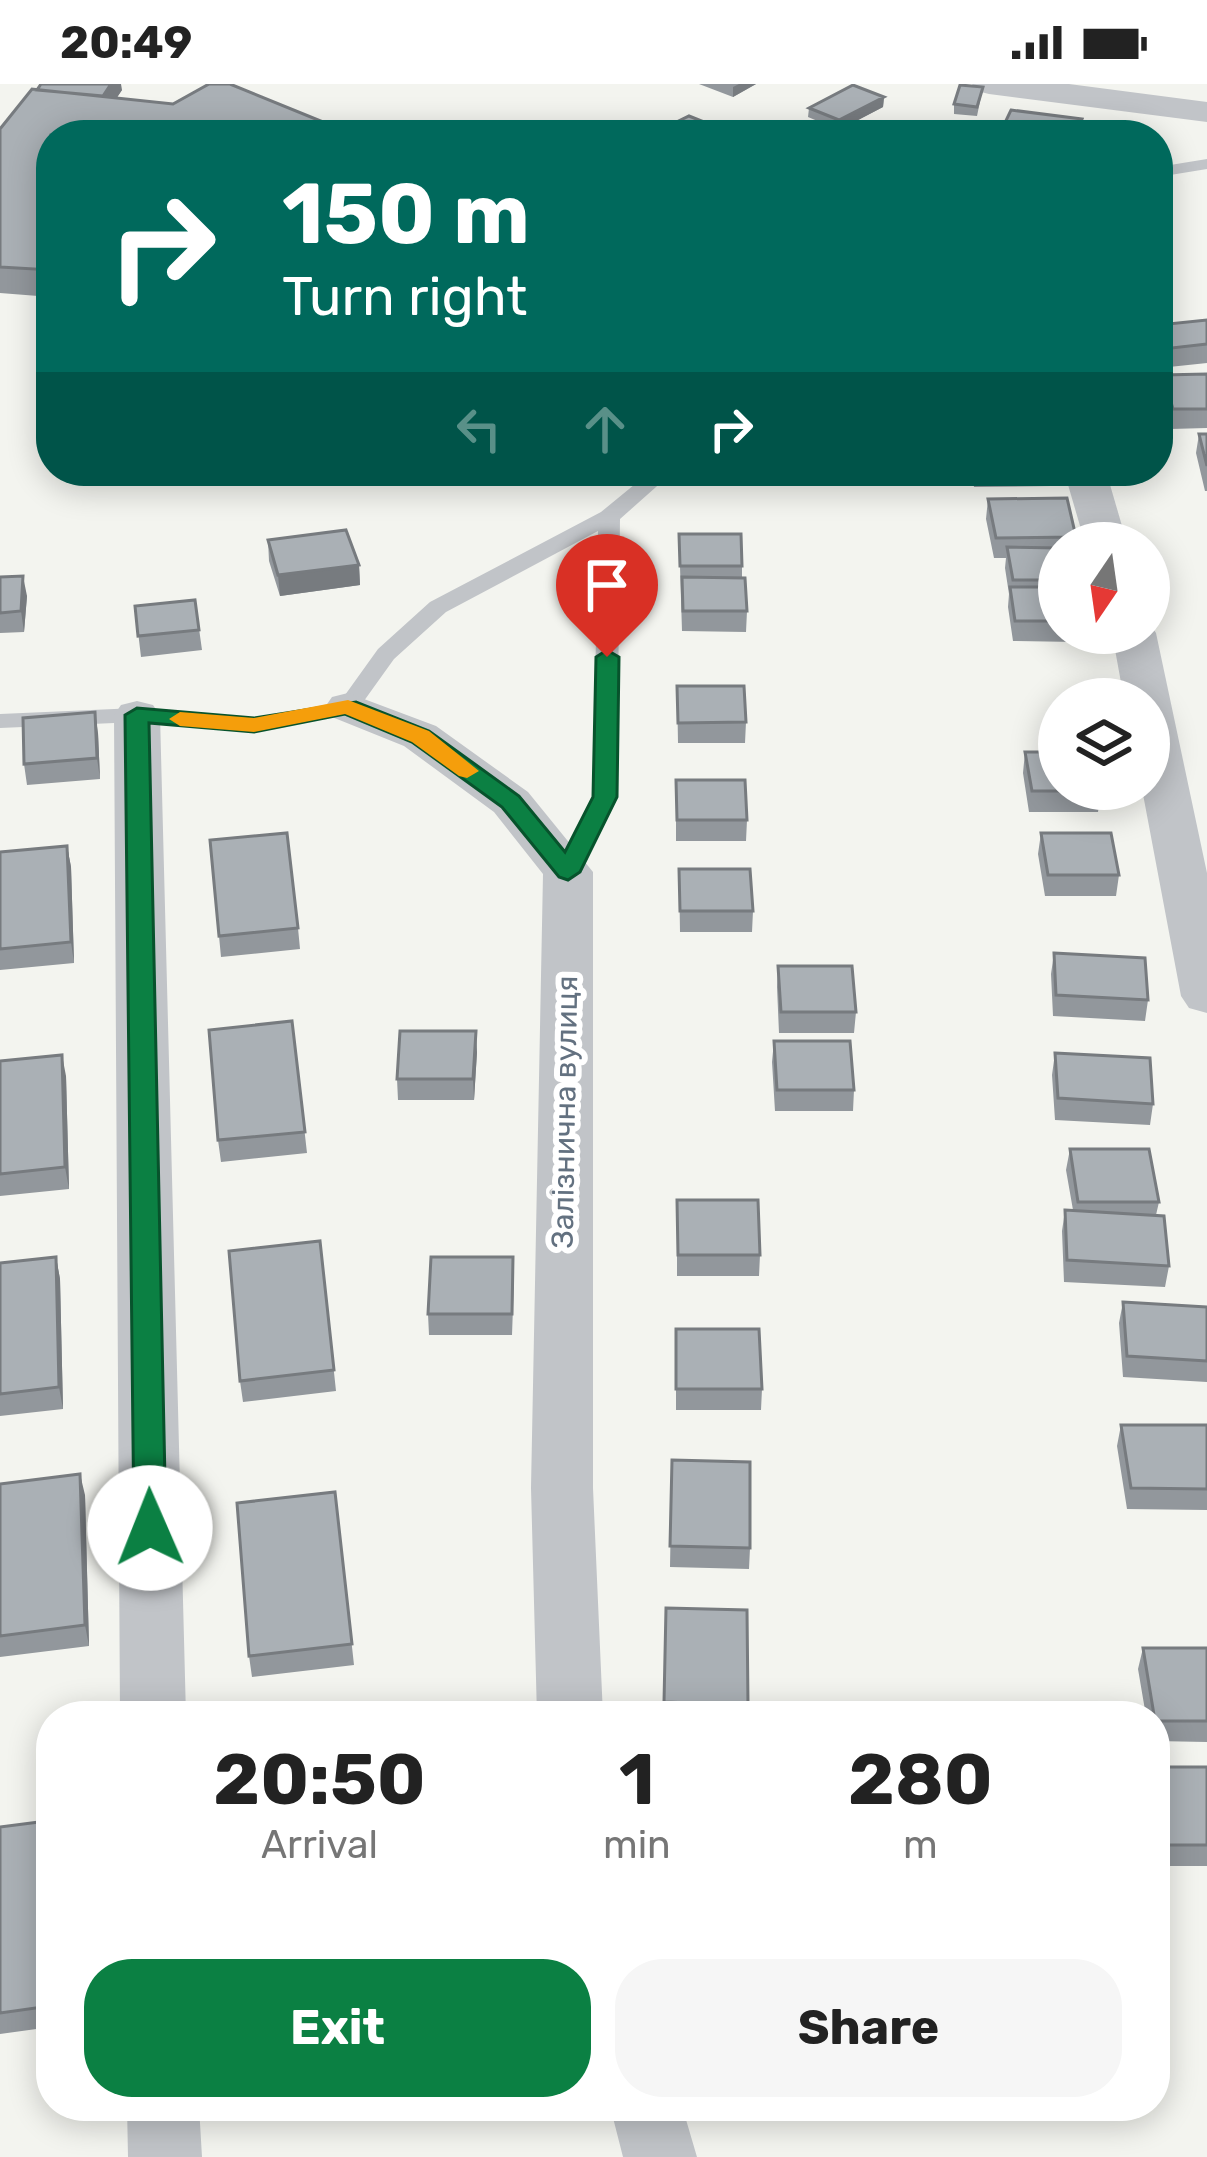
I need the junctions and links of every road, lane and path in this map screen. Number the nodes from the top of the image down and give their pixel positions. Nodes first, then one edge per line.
1 (989, 84) edge
2 (1207, 112) edge
3 (1207, 164) edge
4 (1173, 170) edge
5 (646, 486) edge
6 (1089, 486) edge
7 (610, 517) junction
8 (1100, 522) edge
9 (1137, 654) edge
10 (348, 707) junction
11 (137, 715) junction
12 (0, 722) edge
13 (568, 872) junction
14 (1207, 996) edge
15 (153, 1701) edge
16 (569, 1701) edge
17 (164, 2121) edge
18 (650, 2121) edge
19 (165, 2157) edge
20 (660, 2157) edge

1 - 2 street
3 - 4 lane
5 - 7 lane
6 - 8 street
7 - 10 lane
7 - 13 lane, Залізнична вулиця
9 - 14 street
10 - 11 lane
10 - 13 street
11 - 12 lane
11 - 15 street
13 - 16 street, Залізнична вулиця
17 - 19 street
18 - 20 street

